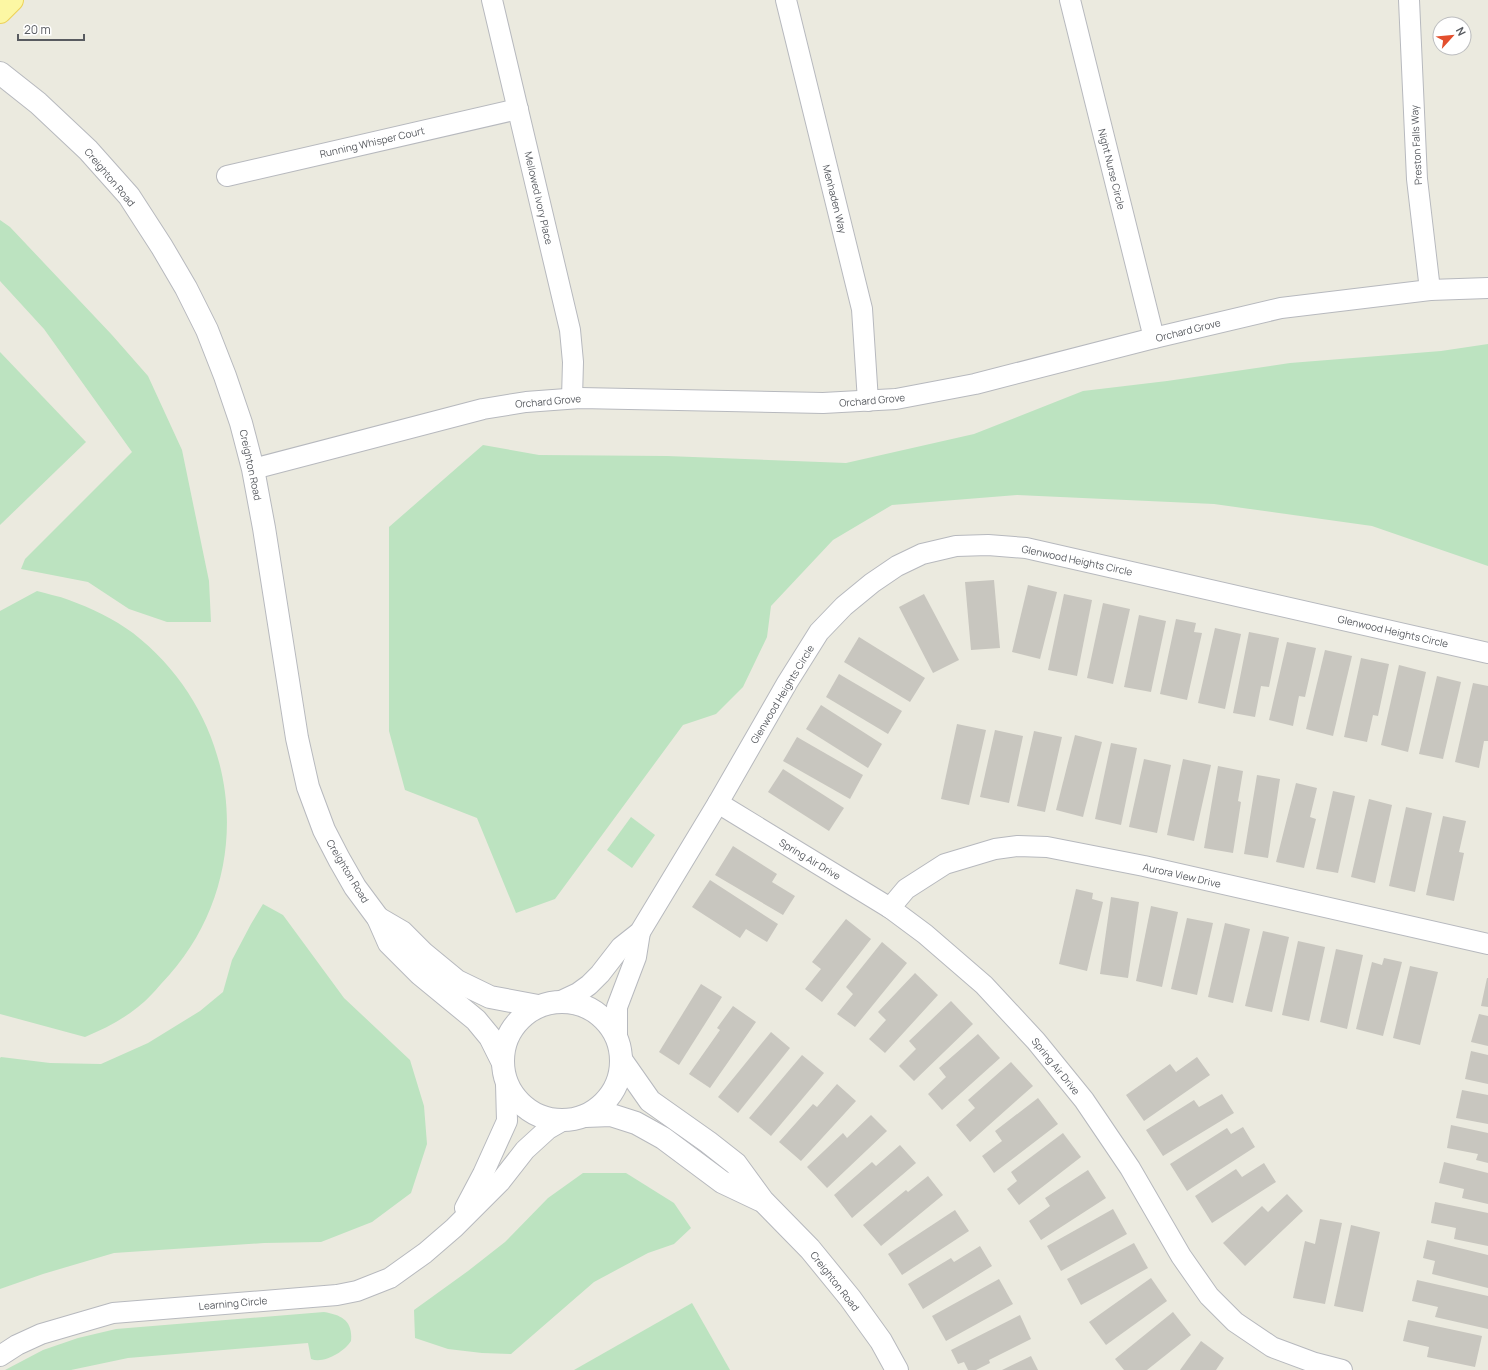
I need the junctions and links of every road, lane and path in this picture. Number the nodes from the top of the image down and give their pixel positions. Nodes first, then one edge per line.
1 (12, 0) edge
2 (492, 0) edge
3 (786, 0) edge
4 (1070, 0) edge
5 (1409, 0) edge
6 (0, 12) edge
7 (0, 73) edge
8 (518, 109) junction
9 (227, 176) dead end
10 (1488, 288) edge
11 (1430, 290) junction
12 (1154, 338) junction
13 (572, 398) junction
14 (868, 402) junction
15 (253, 469) junction
16 (1488, 653) edge
17 (718, 803) junction
18 (890, 908) junction
19 (378, 918) junction
20 (640, 932) junction
21 (1488, 944) edge
22 (561, 1001) junction
23 (538, 1006) junction
24 (617, 1038) junction
25 (622, 1061) junction
26 (502, 1062) junction
27 (506, 1084) junction
28 (585, 1116) junction
29 (562, 1121) junction
30 (763, 1201) junction
31 (454, 1228) junction
32 (0, 1356) edge
33 (897, 1370) edge
34 (1342, 1370) edge

1 - 6 main road
2 - 8 street, Mellowed Ivory Place
3 - 14 street, Menhaden Way
4 - 12 street, Night Nurse Circle
5 - 11 street, Preston Falls Way
7 - 15 street, Creighton Road
8 - 9 street, Running Whisper Court
8 - 13 street, Mellowed Ivory Place
10 - 11 street, Orchard Grove
11 - 12 street, Orchard Grove
12 - 14 street, Orchard Grove
13 - 14 street, Orchard Grove
13 - 15 street, Orchard Grove
15 - 19 street, Creighton Road
16 - 17 street, Glenwood Heights Circle
17 - 18 street, Spring Air Drive
17 - 20 street, Glenwood Heights Circle
18 - 21 street, Aurora View Drive
18 - 34 street, Spring Air Drive
19 - 23 street, Creighton Road
19 - 26 street, Creighton Road
20 - 22 street, Glenwood Heights Circle
20 - 24 street, Glenwood Heights Circle
22 - 23 street, Creighton Road
22 - 24 street, Creighton Road
23 - 26 street, Creighton Road
24 - 25 street, Creighton Road
25 - 28 street, Creighton Road
25 - 30 street, Creighton Road
26 - 27 street, Creighton Road
27 - 29 street, Creighton Road
27 - 31 street, Learning Circle
28 - 29 street, Creighton Road
28 - 30 street, Creighton Road
29 - 31 street, Learning Circle
30 - 33 street, Creighton Road
31 - 32 street, Learning Circle

